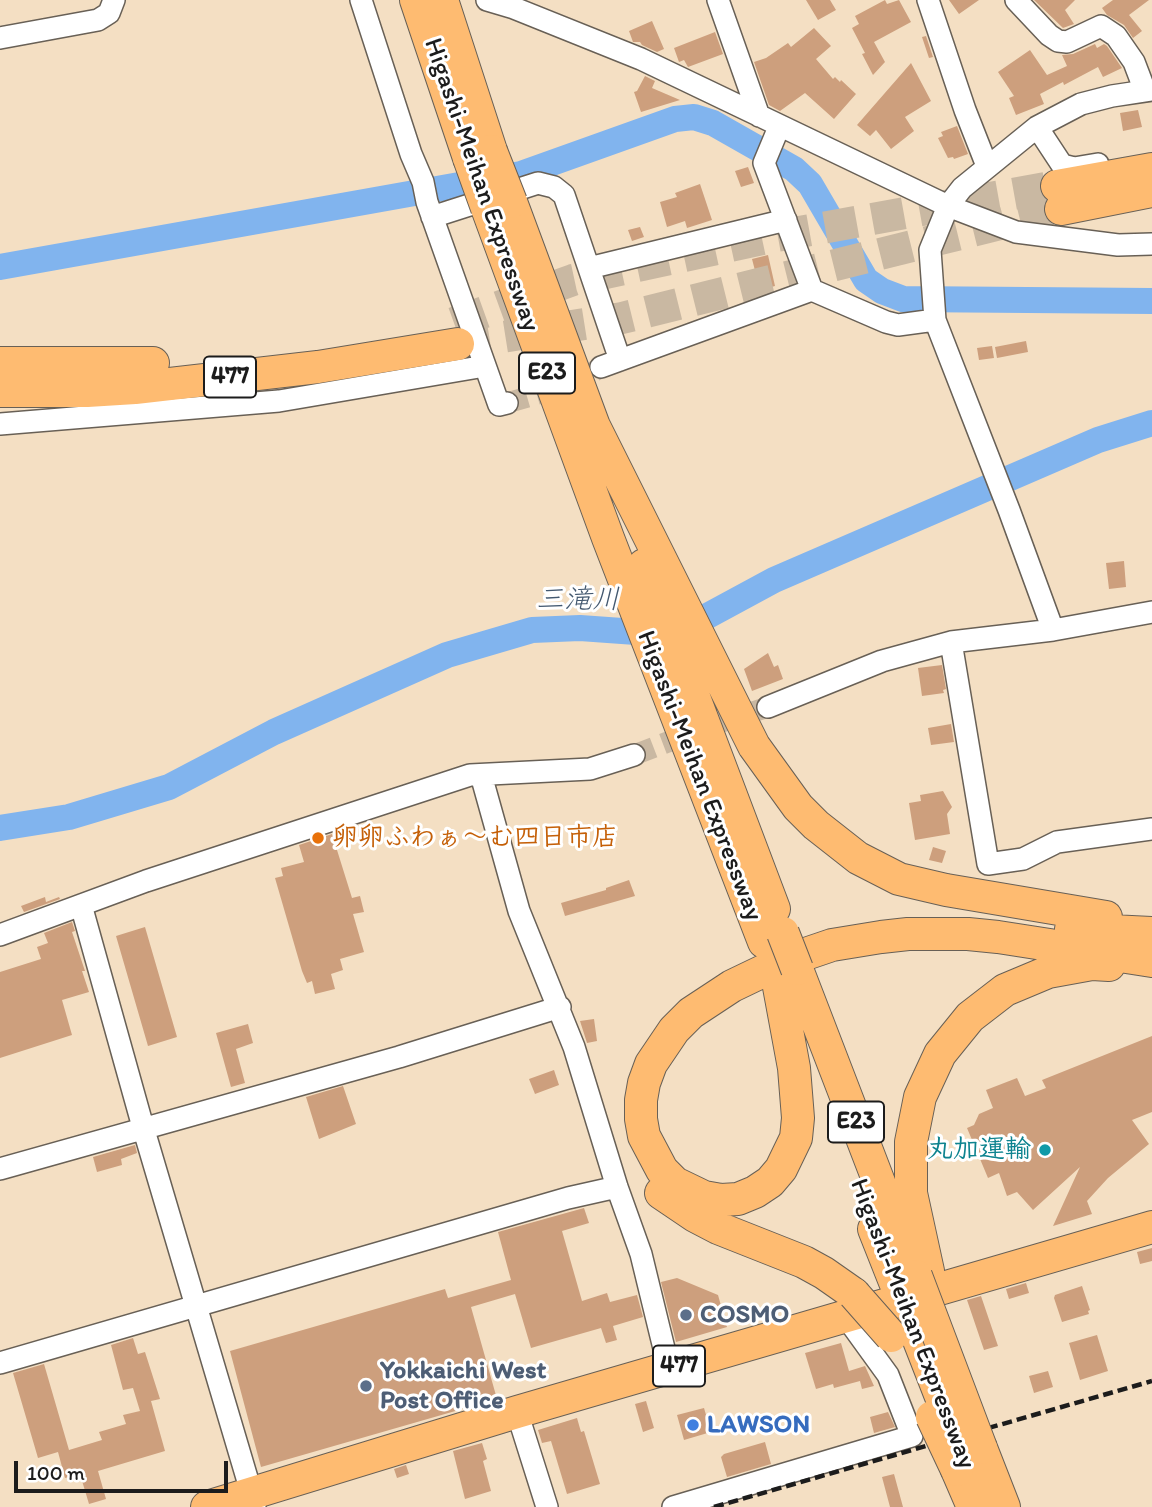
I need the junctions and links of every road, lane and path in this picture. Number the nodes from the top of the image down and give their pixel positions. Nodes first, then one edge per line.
1 (114, 0) edge
2 (361, 0) edge
3 (416, 0) edge
4 (442, 0) edge
5 (718, 0) edge
6 (929, 0) edge
7 (1016, 0) edge
8 (493, 1) edge
9 (0, 38) edge
10 (1149, 91) edge
11 (759, 116) junction
12 (1037, 127) junction
13 (776, 134) junction
14 (480, 154) junction
15 (1152, 154) edge
16 (987, 166) junction
17 (1152, 169) edge
18 (1152, 191) edge
19 (427, 200) junction
20 (499, 205) junction
21 (948, 206) junction
22 (786, 220) junction
23 (1152, 244) edge
24 (589, 268) junction
25 (812, 290) junction
26 (934, 314) junction
27 (456, 334) tunnel mouth
28 (0, 363) edge
29 (485, 366) junction
30 (0, 375) edge
31 (144, 376) junction
32 (0, 391) edge
33 (0, 403) edge
34 (507, 403) dead end
35 (0, 424) edge
36 (628, 533) junction
37 (1152, 612) edge
38 (1053, 630) junction
39 (951, 642) junction
40 (676, 649) junction
41 (768, 707) tunnel mouth
42 (634, 755) tunnel mouth
43 (481, 775) junction
44 (1152, 829) edge
45 (81, 905) junction
46 (1152, 927) edge
47 (1152, 933) edge
48 (0, 935) edge
49 (1152, 963) edge
50 (787, 972) junction
51 (559, 1007) junction
52 (143, 1127) junction
53 (0, 1169) edge
54 (617, 1187) junction
55 (1152, 1227) edge
56 (913, 1276) junction
57 (197, 1305) junction
58 (850, 1305) junction
59 (902, 1330) junction
60 (0, 1363) edge
61 (669, 1369) junction
62 (517, 1412) junction
63 (948, 1412) junction
64 (969, 1462) junction
65 (254, 1500) edge
66 (207, 1507) edge
67 (547, 1507) edge
68 (673, 1507) edge
69 (973, 1507) edge
70 (983, 1507) edge
71 (1004, 1507) edge

1 - 9 street
2 - 19 street
3 - 14 highway, Higashi-Meihan Expressway
4 - 14 highway, Higashi-Meihan Expressway
5 - 11 street
6 - 16 street
7 - 10 street
8 - 11 street
10 - 12 street
11 - 13 street
12 - 15 street
12 - 16 street
13 - 21 street
13 - 22 street
14 - 20 highway, Higashi-Meihan Expressway, bridge
16 - 21 street
17 - 18 highway
19 - 24 street
19 - 29 street
20 - 36 highway, Higashi-Meihan Expressway / E23
20 - 36 highway, Higashi-Meihan Expressway / E23
21 - 23 street
21 - 26 street
22 - 24 street
22 - 25 street
24 - 25 street
25 - 26 street
26 - 38 street
27 - 31 highway, 477
28 - 31 highway, 477
29 - 34 street
29 - 35 street
30 - 31 highway, 477
31 - 32 highway, 477
31 - 33 highway, 477
36 - 40 highway, Higashi-Meihan Expressway
36 - 40 highway
37 - 38 street
38 - 39 street
39 - 41 street
39 - 44 street
40 - 46 highway
40 - 50 highway, Higashi-Meihan Expressway, bridge
42 - 43 street
43 - 45 street
43 - 51 street
45 - 48 street
45 - 52 street
47 - 58 highway
49 - 50 highway
49 - 56 highway
50 - 56 highway, Higashi-Meihan Expressway / E23
51 - 52 street
51 - 54 street
52 - 53 street
52 - 57 street
54 - 57 street
54 - 61 street
55 - 58 highway, 477
56 - 59 highway, Higashi-Meihan Expressway
56 - 63 highway, Higashi-Meihan Expressway, bridge
57 - 60 street
57 - 65 street
58 - 59 highway, bridge
58 - 61 highway, 477
58 - 68 street
59 - 63 highway, Higashi-Meihan Expressway
61 - 62 highway, 477
62 - 65 highway, 477
62 - 67 street
63 - 64 highway, Higashi-Meihan Expressway, bridge
64 - 69 highway
64 - 70 highway, Higashi-Meihan Expressway
64 - 71 highway, Higashi-Meihan Expressway
65 - 66 highway, 477

